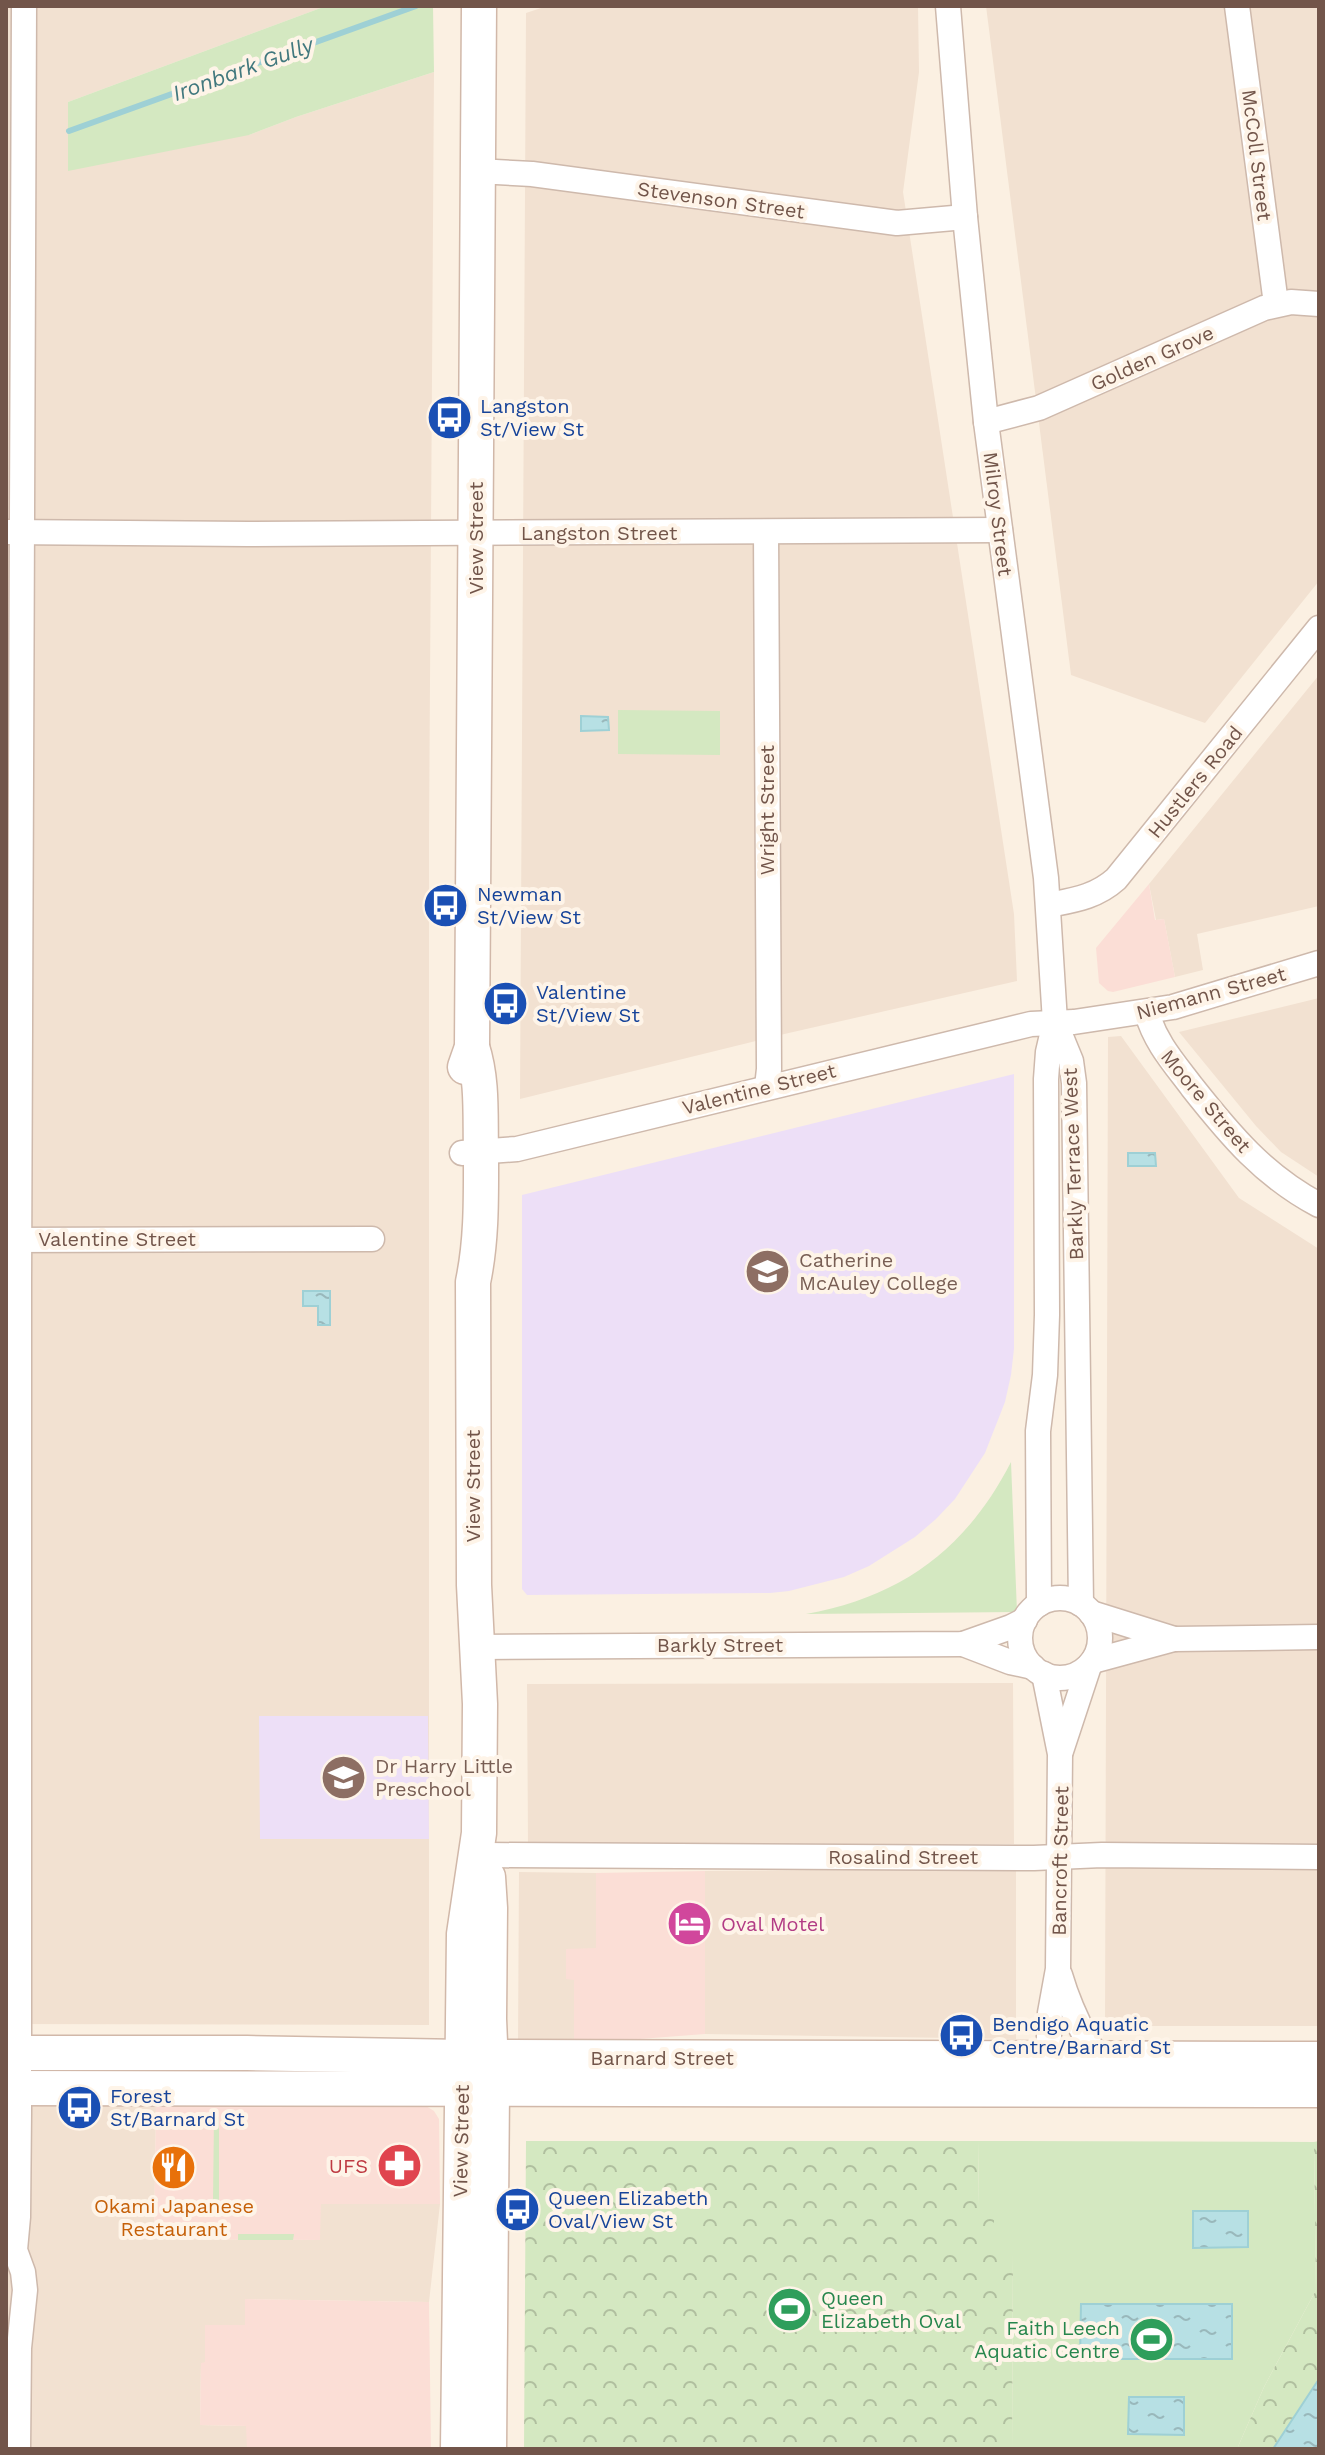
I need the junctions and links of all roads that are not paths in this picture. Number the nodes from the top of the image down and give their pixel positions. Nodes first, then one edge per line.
1 (24, 6) edge
2 (948, 6) edge
3 (1237, 6) edge
4 (477, 13) edge
5 (477, 171) junction
6 (965, 217) junction
7 (1276, 304) junction
8 (1319, 304) edge
9 (986, 422) junction
10 (1000, 530) junction
11 (15, 532) edge
12 (766, 532) junction
13 (476, 534) junction
14 (1319, 628) edge
15 (1049, 905) junction
16 (1319, 963) edge
17 (1147, 1013) junction
18 (1055, 1022) junction
19 (767, 1087) junction
20 (471, 1152) junction
21 (1319, 1205) edge
22 (372, 1239) dead end
23 (13, 1240) edge
24 (1086, 1608) junction
25 (1032, 1612) junction
26 (1319, 1637) edge
27 (1174, 1639) junction
28 (963, 1644) junction
29 (478, 1647) junction
30 (1091, 1663) junction
31 (1038, 1671) junction
32 (1060, 1754) junction
33 (483, 1844) junction
34 (1060, 1856) junction
35 (1319, 1857) edge
36 (1058, 1969) junction
37 (12, 2053) edge
38 (1048, 2059) junction
39 (1098, 2059) junction
40 (1276, 2059) junction
41 (1319, 2059) edge
42 (1319, 2069) edge
43 (477, 2073) junction
44 (13, 2088) edge
45 (1241, 2090) junction
46 (1319, 2090) edge
47 (18, 2449) edge
48 (458, 2449) edge
49 (489, 2449) edge

1 - 11 street
2 - 6 street, Milroy Street
3 - 7 street, McColl Street
4 - 5 main road, View Street
5 - 6 street, Stevenson Street
5 - 13 main road, View Street
6 - 9 street, Milroy Street
7 - 8 street, Golden Grove
7 - 9 street, Golden Grove
9 - 10 street, Milroy Street
10 - 12 street, Langston Street
10 - 15 street, Milroy Street
11 - 13 street, Langston Street
11 - 23 street
12 - 13 street, Langston Street
12 - 19 street, Wright Street
13 - 20 main road, View Street
14 - 15 street, Hustlers Road
15 - 18 street, Milroy Street
16 - 17 street, Niemann Street
17 - 18 street, Niemann Street
17 - 21 street, Moore Street
18 - 19 street, Valentine Street
18 - 24 street, Barkly Terrace West
18 - 25 street, Barkly Terrace West
19 - 20 street, Valentine Street
20 - 29 main road, View Street
22 - 23 street, Valentine Street
23 - 37 street
24 - 25 street
24 - 27 street
24 - 30 street
25 - 28 street, Barkly Street
25 - 31 street
26 - 27 street
27 - 30 street
28 - 29 street, Barkly Street
28 - 31 street, Barkly Street
29 - 33 main road, View Street
30 - 31 street
30 - 32 street, Bancroft Street
31 - 32 street, Bancroft Street
32 - 34 street, Bancroft Street
33 - 34 street, Rosalind Street
33 - 43 main road, View Street
34 - 35 street, Rosalind Street
34 - 36 street, Bancroft Street
36 - 38 street, Bancroft Street
36 - 39 street, Bancroft Street
37 - 43 main road, Barnard Street
37 - 44 street
38 - 39 main road, Barnard Street
38 - 43 main road, Barnard Street
38 - 45 main road
39 - 40 main road, Barnard Street
40 - 41 main road, Barnard Street
40 - 42 main road
43 - 44 main road, Barnard Street
43 - 45 main road, Barnard Street
43 - 48 main road, View Street
43 - 49 main road, View Street
44 - 47 street
45 - 46 main road, Barnard Street

